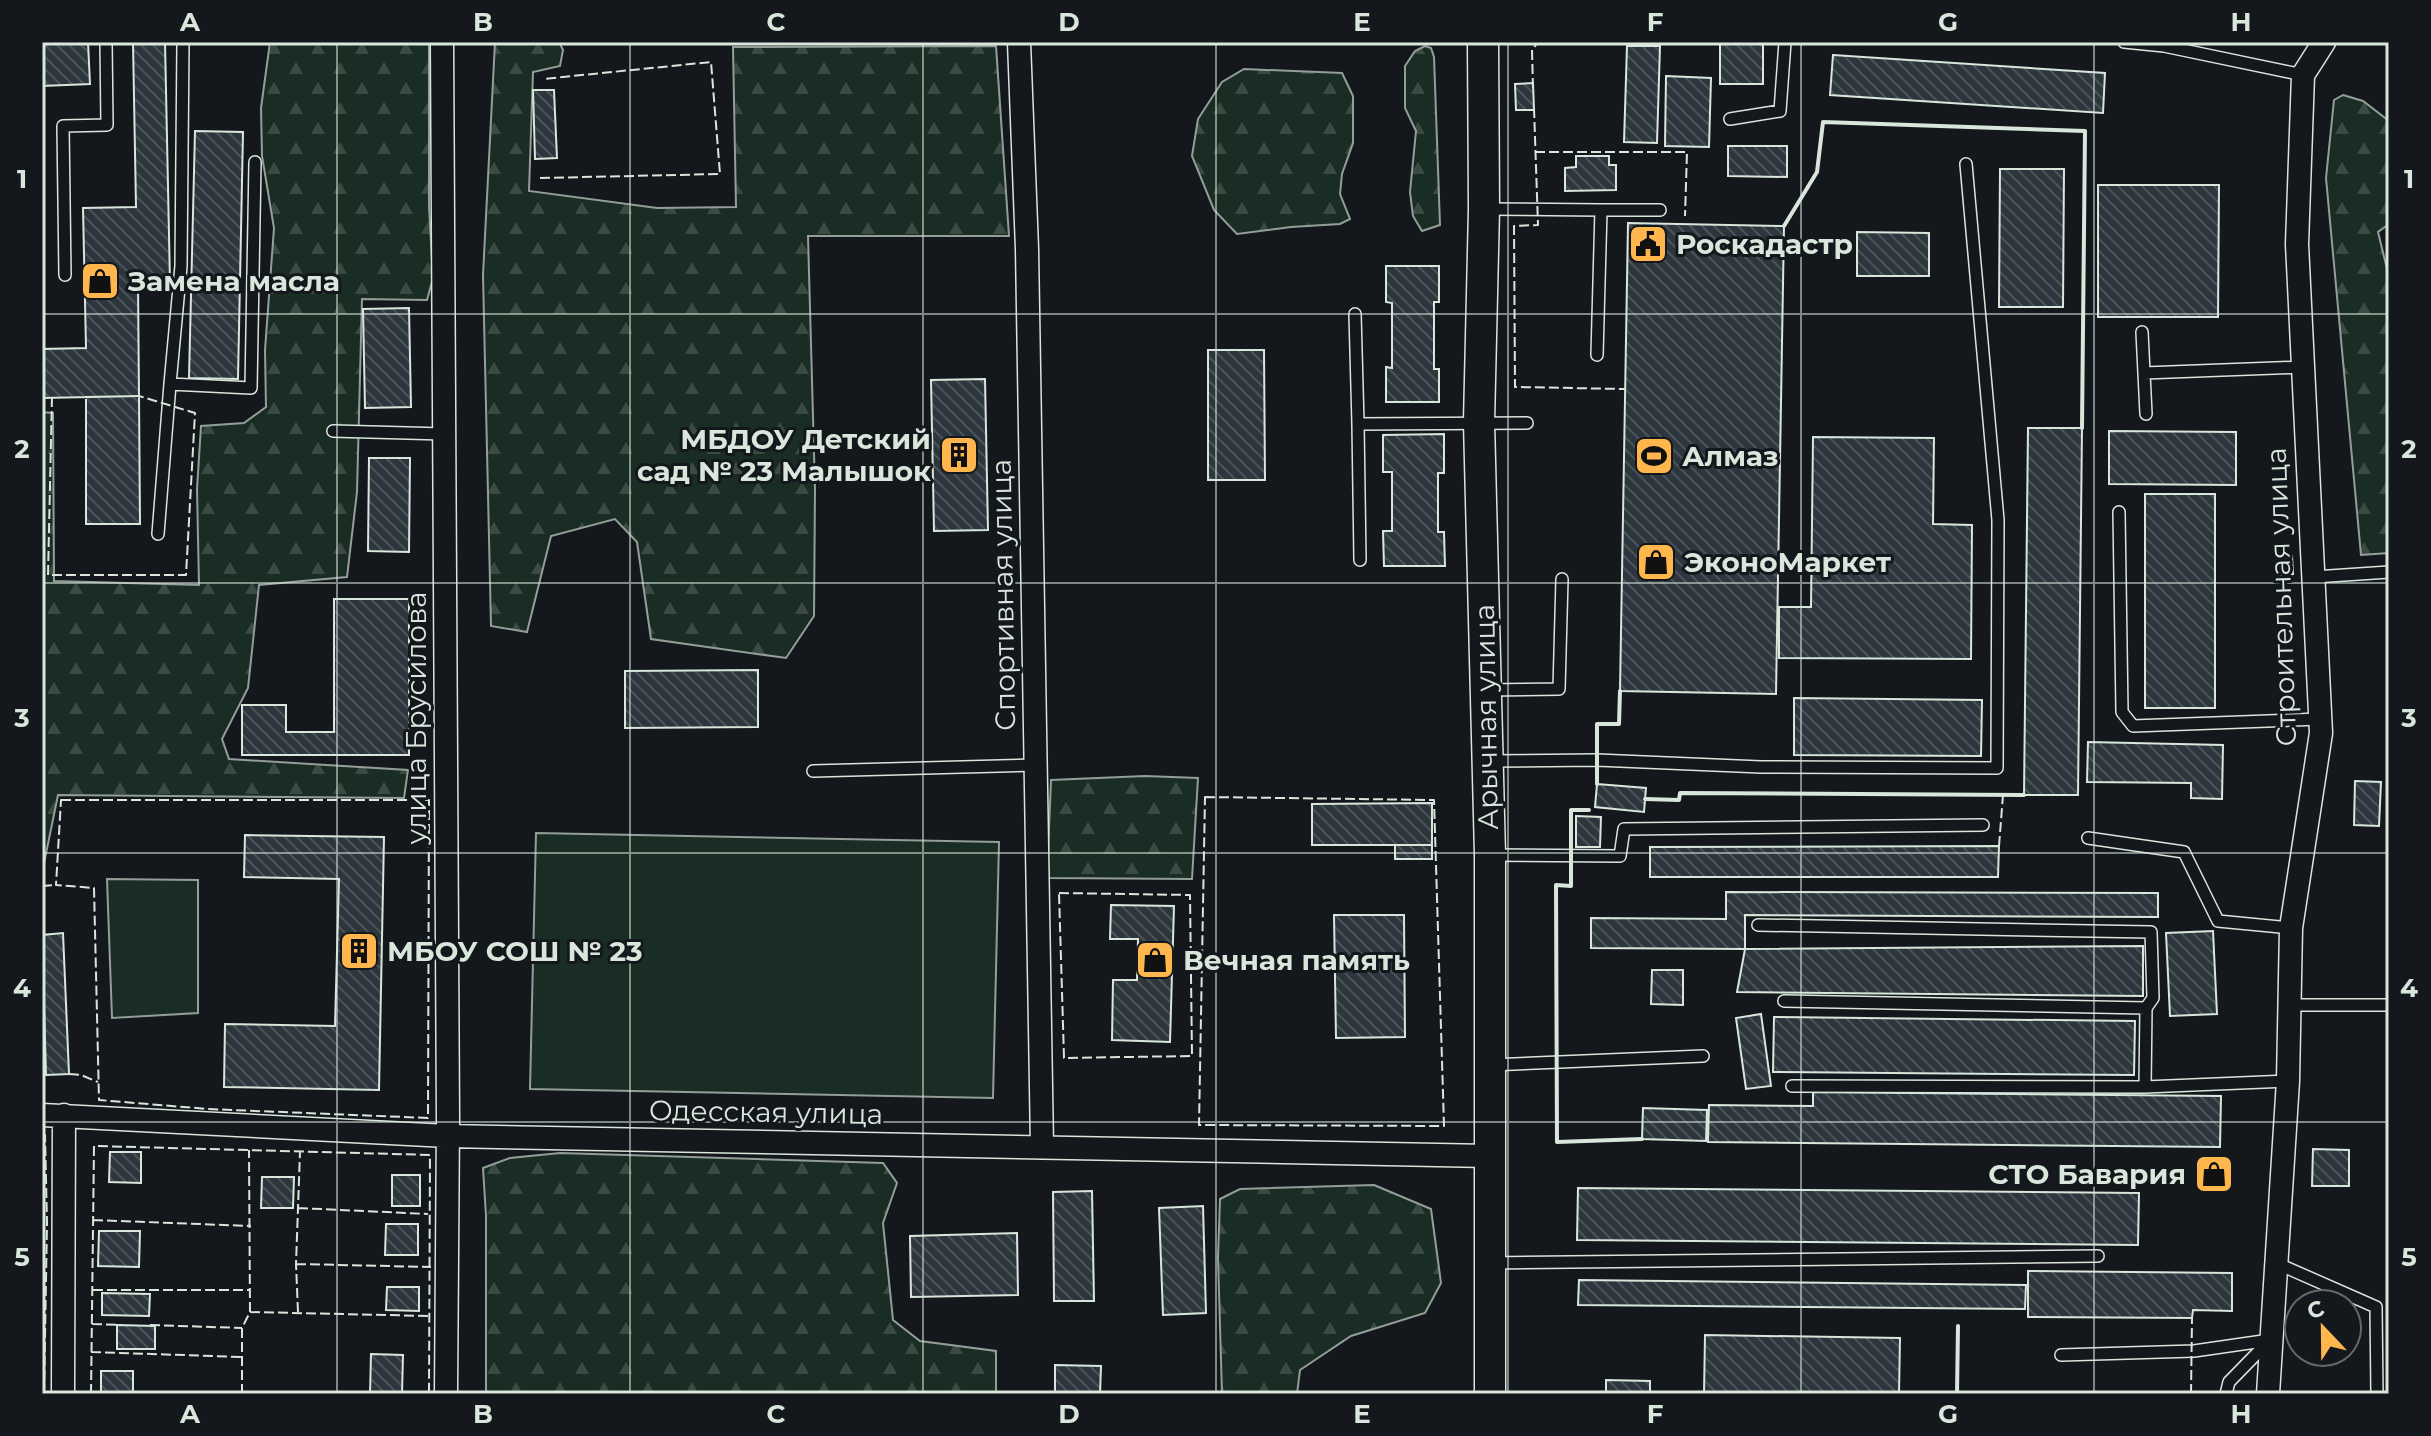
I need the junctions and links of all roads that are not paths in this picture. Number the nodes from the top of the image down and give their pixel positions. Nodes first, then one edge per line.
1 (106, 42) edge
2 (183, 42) edge
3 (442, 42) edge
4 (1019, 42) edge
5 (1785, 42) edge
6 (2124, 42) edge
7 (2324, 42) edge
8 (1485, 44) edge
9 (2303, 75) junction
10 (1730, 119) dead end
11 (255, 162) dead end
12 (1966, 164) dead end
13 (1484, 209) junction
14 (1601, 210) junction
15 (1660, 210) dead end
16 (65, 275) dead end
17 (1355, 314) dead end
18 (2142, 332) dead end
19 (1597, 355) dead end
20 (2303, 367) junction
21 (2144, 373) junction
22 (170, 384) junction
23 (2146, 414) dead end
24 (1479, 422) junction
25 (1527, 423) dead end
26 (1358, 424) junction
27 (333, 431) dead end
28 (444, 434) junction
29 (2119, 512) dead end
30 (158, 534) dead end
31 (1360, 560) dead end
32 (2389, 572) edge
33 (2314, 577) junction
34 (1562, 579) dead end
35 (1486, 690) junction
36 (2320, 719) junction
37 (1487, 761) junction
38 (1036, 765) junction
39 (813, 771) dead end
40 (1983, 825) dead end
41 (2088, 838) dead end
42 (1490, 855) junction
43 (1758, 925) dead end
44 (2291, 928) junction
45 (1784, 1001) dead end
46 (2290, 1005) junction
47 (2389, 1005) edge
48 (2146, 1008) junction
49 (1703, 1056) dead end
50 (1489, 1065) junction
51 (2288, 1081) junction
52 (1792, 1086) dead end
53 (2145, 1087) junction
54 (53, 1115) edge
55 (447, 1136) junction
56 (1042, 1147) junction
57 (1489, 1156) junction
58 (2098, 1256) dead end
59 (1490, 1263) junction
60 (2275, 1263) junction
61 (2270, 1340) junction
62 (2061, 1355) dead end
63 (63, 1394) edge
64 (446, 1394) edge
65 (1490, 1394) edge
66 (2226, 1394) edge
67 (2268, 1394) edge
68 (2377, 1394) edge

1 - 16 lane
2 - 22 lane
3 - 28 street, улица Брусилова
4 - 38 street, Спортивная улица
5 - 10 lane
6 - 9 lane
7 - 9 street
8 - 13 main road, Арычная улица
9 - 20 street, Строительная улица
11 - 22 lane
12 - 37 lane
13 - 14 lane
13 - 24 main road, Арычная улица
14 - 15 lane
14 - 19 lane
17 - 26 lane
18 - 21 lane
20 - 21 lane
20 - 33 street, Строительная улица
21 - 23 lane
22 - 30 lane
24 - 25 lane
24 - 26 lane
24 - 35 main road, Арычная улица
26 - 31 lane
27 - 28 lane
28 - 55 street, улица Брусилова
29 - 36 lane
32 - 33 lane
33 - 36 street, Строительная улица
34 - 35 lane
35 - 37 main road, Арычная улица
36 - 44 street, Строительная улица
37 - 42 main road, Арычная улица
38 - 39 lane
38 - 56 street, Спортивная улица
40 - 42 lane
41 - 44 lane
42 - 50 main road, Арычная улица
43 - 48 lane
44 - 46 street, Строительная улица
45 - 48 lane
46 - 47 lane
46 - 51 street, Строительная улица
48 - 53 lane
49 - 50 lane
50 - 57 main road, Арычная улица
51 - 53 lane
51 - 60 street, Строительная улица
52 - 53 lane
54 - 55 street, Одесская улица
54 - 63 street
55 - 56 street, Одесская улица
55 - 64 street, улица Брусилова
56 - 57 street, Одесская улица
57 - 59 main road, Арычная улица
58 - 59 lane
59 - 65 main road, Арычная улица
60 - 61 street, Строительная улица
60 - 68 lane
61 - 62 lane
61 - 66 lane
61 - 67 street, Строительная улица

